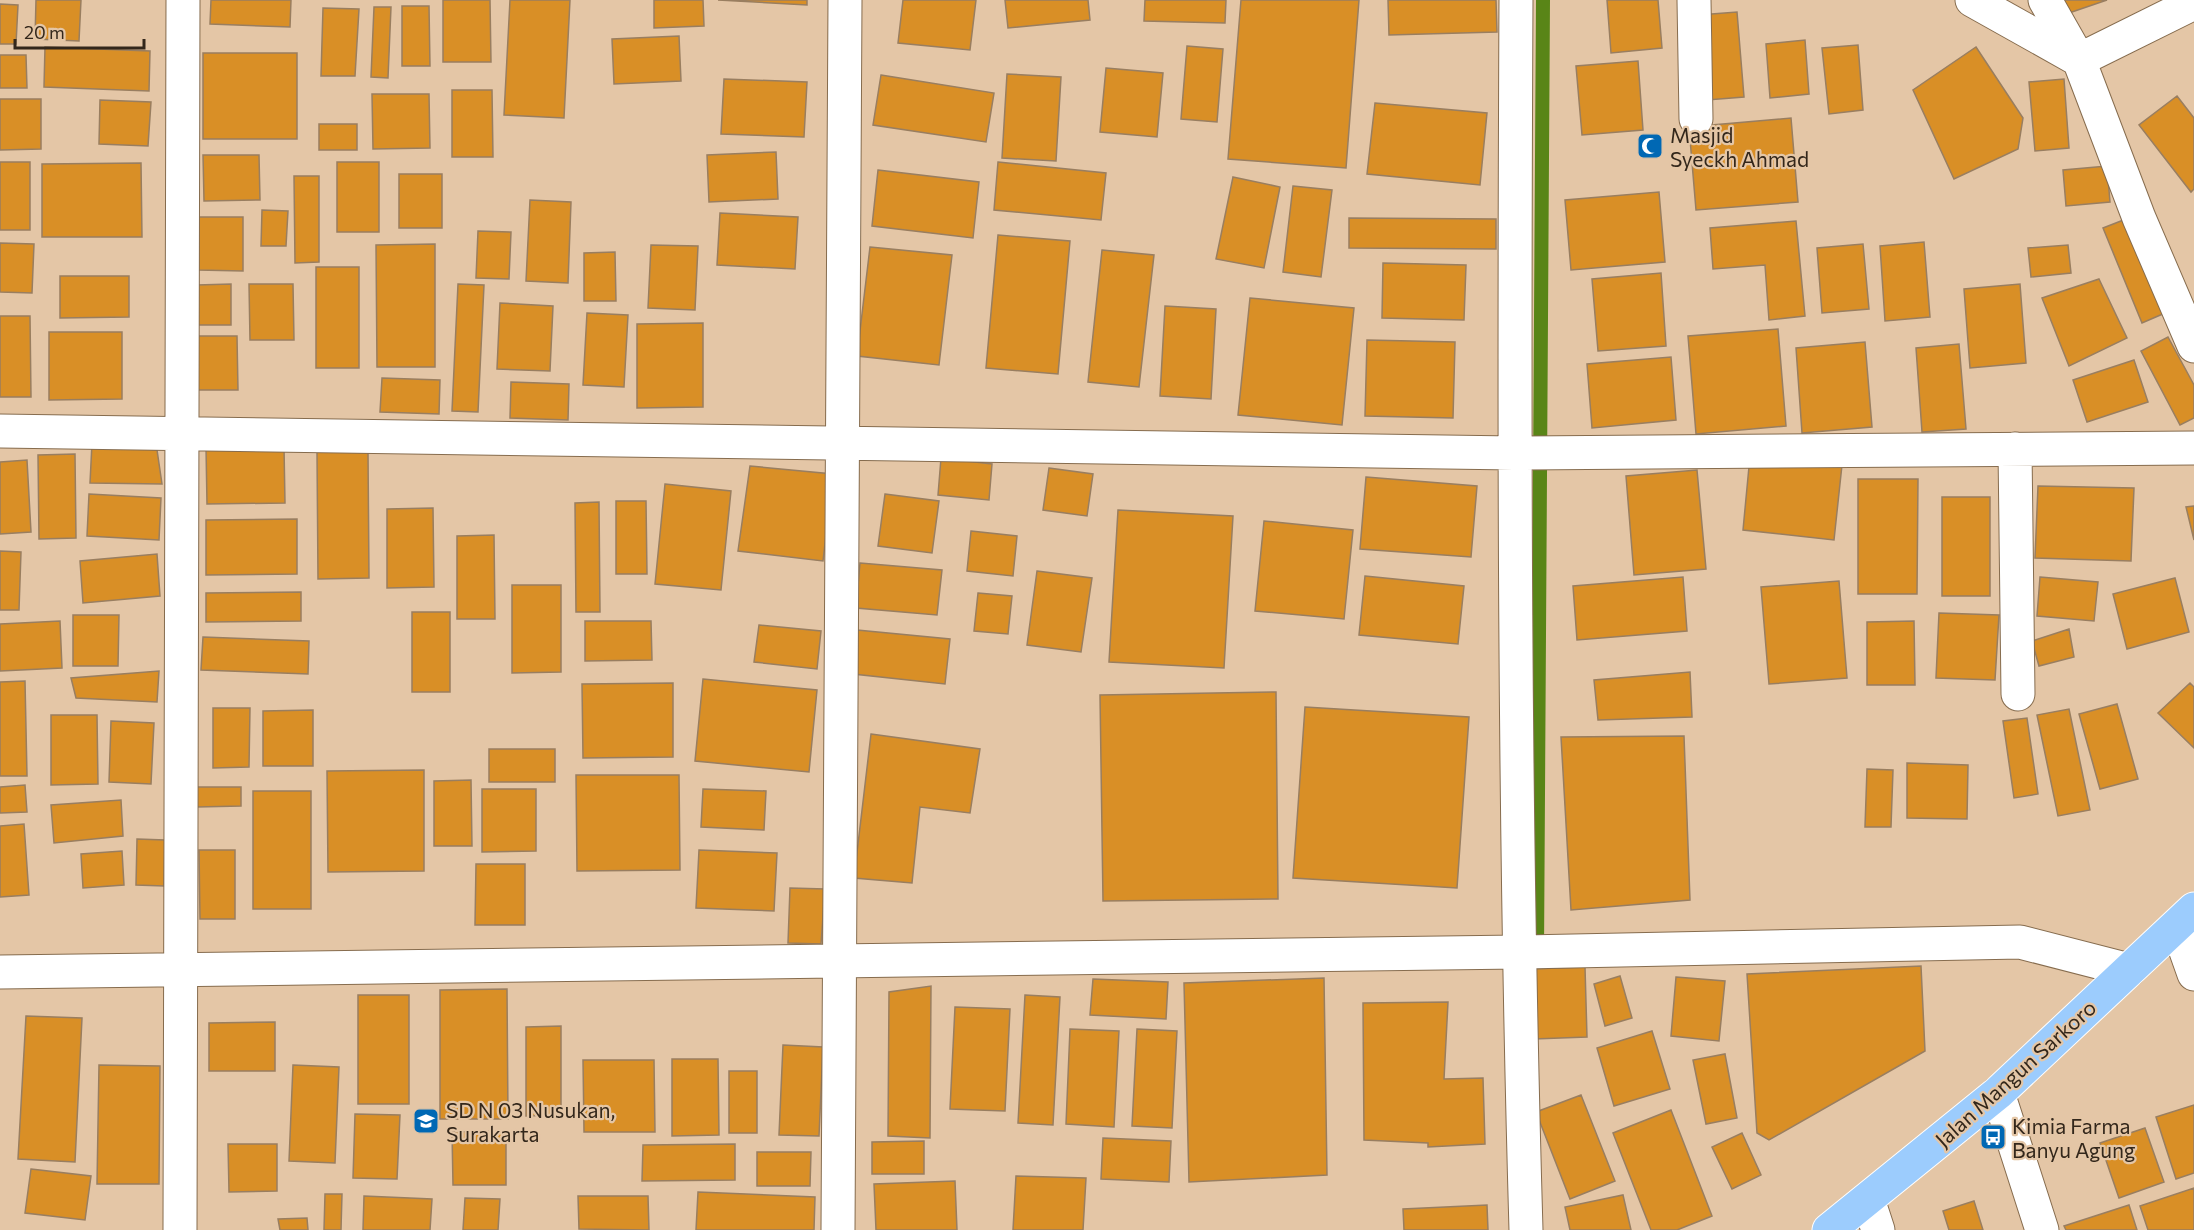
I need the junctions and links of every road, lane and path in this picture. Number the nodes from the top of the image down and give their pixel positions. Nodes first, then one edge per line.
1 (183, 0) edge
2 (845, 0) edge
3 (1515, 0) edge
4 (1694, 0) edge
5 (1972, 0) edge
6 (2045, 0) edge
7 (2194, 3) edge
8 (2079, 60) junction
9 (1696, 119) dead end
10 (2193, 342) edge
11 (0, 431) edge
12 (182, 434) junction
13 (843, 443) junction
14 (2015, 448) junction
15 (2194, 448) edge
16 (1519, 453) junction
17 (2018, 694) dead end
18 (2186, 917) edge
19 (1522, 952) junction
20 (840, 961) junction
21 (181, 970) junction
22 (2129, 970) junction
23 (0, 972) edge
24 (2194, 974) edge
25 (1998, 1093) junction
26 (1868, 1199) junction
27 (180, 1230) edge
28 (838, 1230) edge
29 (1526, 1230) edge
30 (1829, 1230) edge
31 (1878, 1230) edge
32 (2042, 1230) edge

1 - 12 street
2 - 13 street
3 - 16 street
4 - 9 street
5 - 8 street
6 - 8 street
7 - 8 street
8 - 10 street
11 - 12 street
12 - 13 street
12 - 21 street
13 - 16 street
13 - 20 street
14 - 15 street
14 - 16 street
14 - 17 street
16 - 19 street
18 - 22 highway, Jalan Mangun Sarkoro
18 - 24 street
19 - 20 street
19 - 22 street
19 - 29 street
20 - 21 street
20 - 28 street
21 - 23 street
21 - 27 street
22 - 25 highway, Jalan Mangun Sarkoro
25 - 26 highway, Jalan Mangun Sarkoro
25 - 32 street
26 - 30 highway, Jalan Mangun Sarkoro
26 - 31 street

